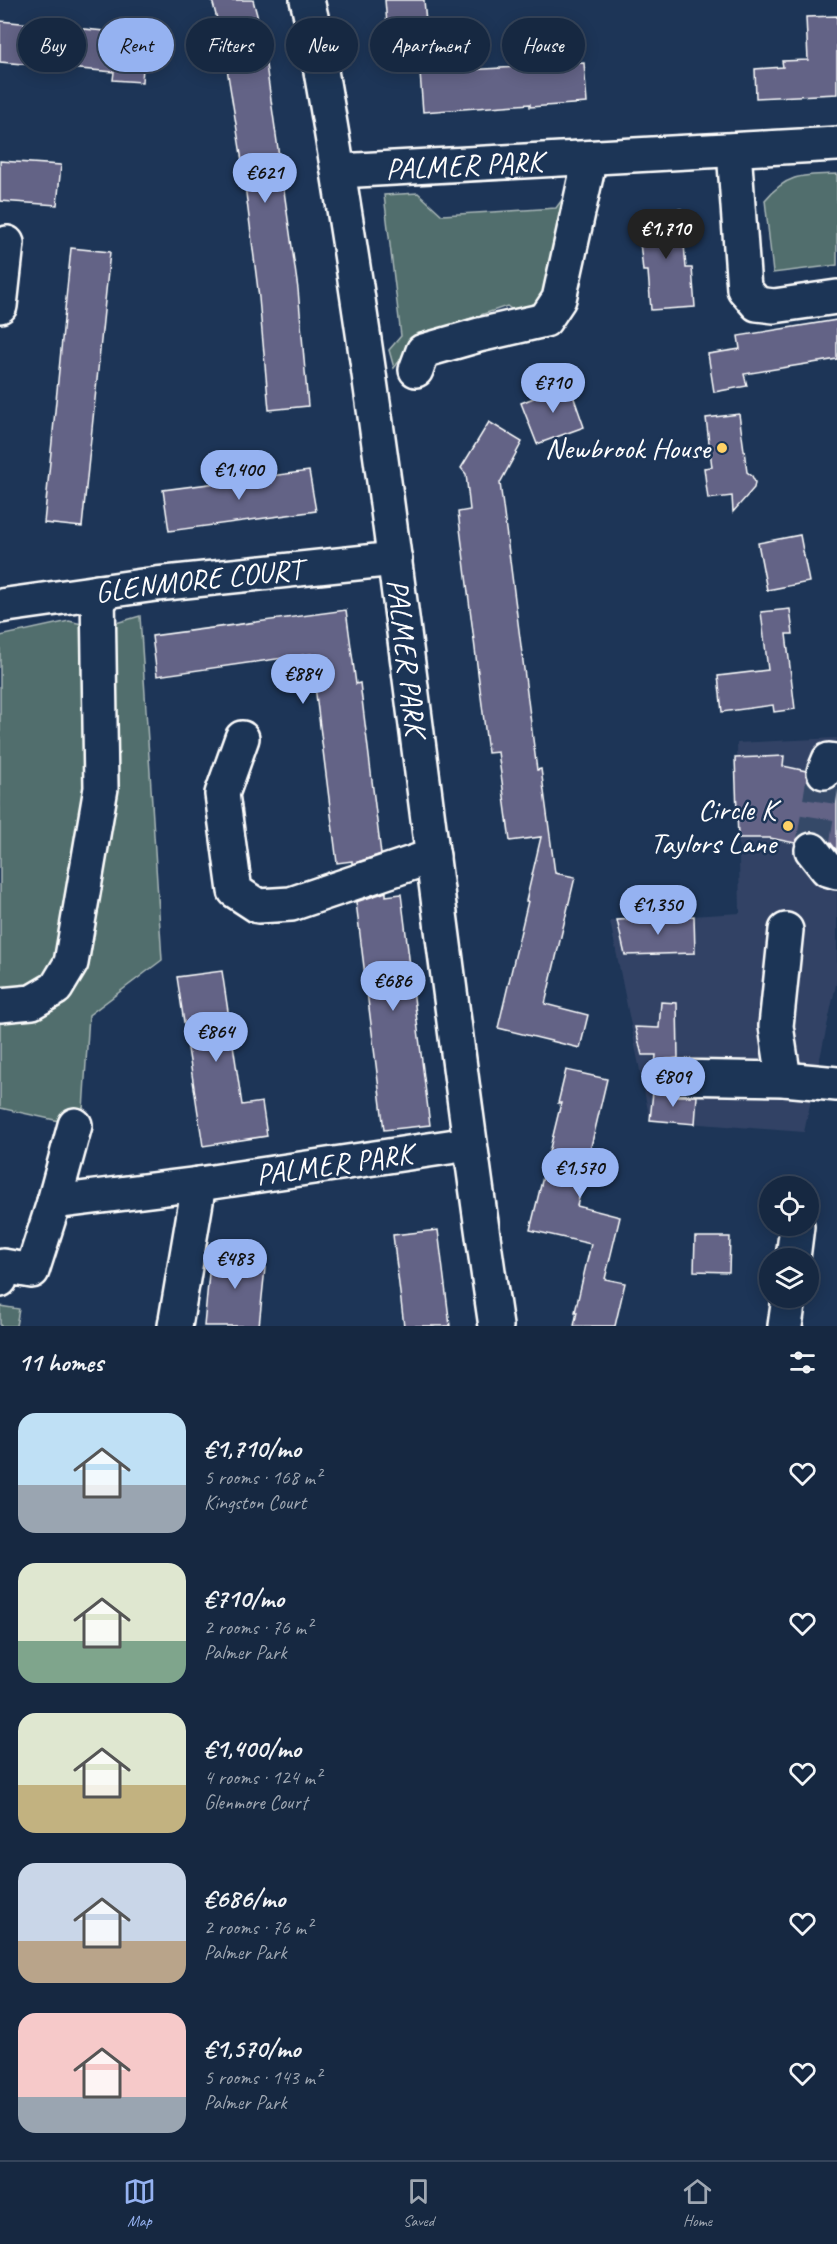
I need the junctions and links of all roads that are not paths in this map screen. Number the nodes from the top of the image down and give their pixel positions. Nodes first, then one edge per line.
1 (307, 0) edge
2 (837, 144) edge
3 (734, 150) junction
4 (590, 158) junction
5 (339, 171) junction
6 (7, 243) dead end
7 (837, 297) edge
8 (0, 306) edge
9 (416, 370) dead end
10 (395, 559) junction
11 (98, 592) junction
12 (0, 606) edge
13 (242, 738) dead end
14 (812, 850) dead end
15 (433, 856) junction
16 (837, 872) edge
17 (786, 930) dead end
18 (0, 1005) edge
19 (671, 1077) dead end
20 (784, 1079) junction
21 (837, 1084) edge
22 (75, 1125) dead end
23 (469, 1144) junction
24 (200, 1184) junction
25 (54, 1202) junction
26 (0, 1280) edge
27 (788, 1308) edge
28 (175, 1326) edge
29 (496, 1326) edge
30 (785, 1326) edge

1 - 5 street, PALMER PARK
2 - 3 street, PALMER PARK
3 - 4 street, PALMER PARK
3 - 7 street
4 - 5 street, PALMER PARK
4 - 9 street, PALMER PARK
5 - 10 street, PALMER PARK
6 - 8 street
10 - 11 street, GLENMORE COURT
10 - 15 street, PALMER PARK
11 - 12 street, GLENMORE COURT
11 - 18 street
13 - 15 street
14 - 16 street
15 - 23 street, PALMER PARK
17 - 20 street
19 - 20 street
20 - 21 street
22 - 25 street
23 - 24 street, PALMER PARK
23 - 29 street, PALMER PARK
24 - 25 street, PALMER PARK
24 - 28 street
25 - 26 street
27 - 30 street

